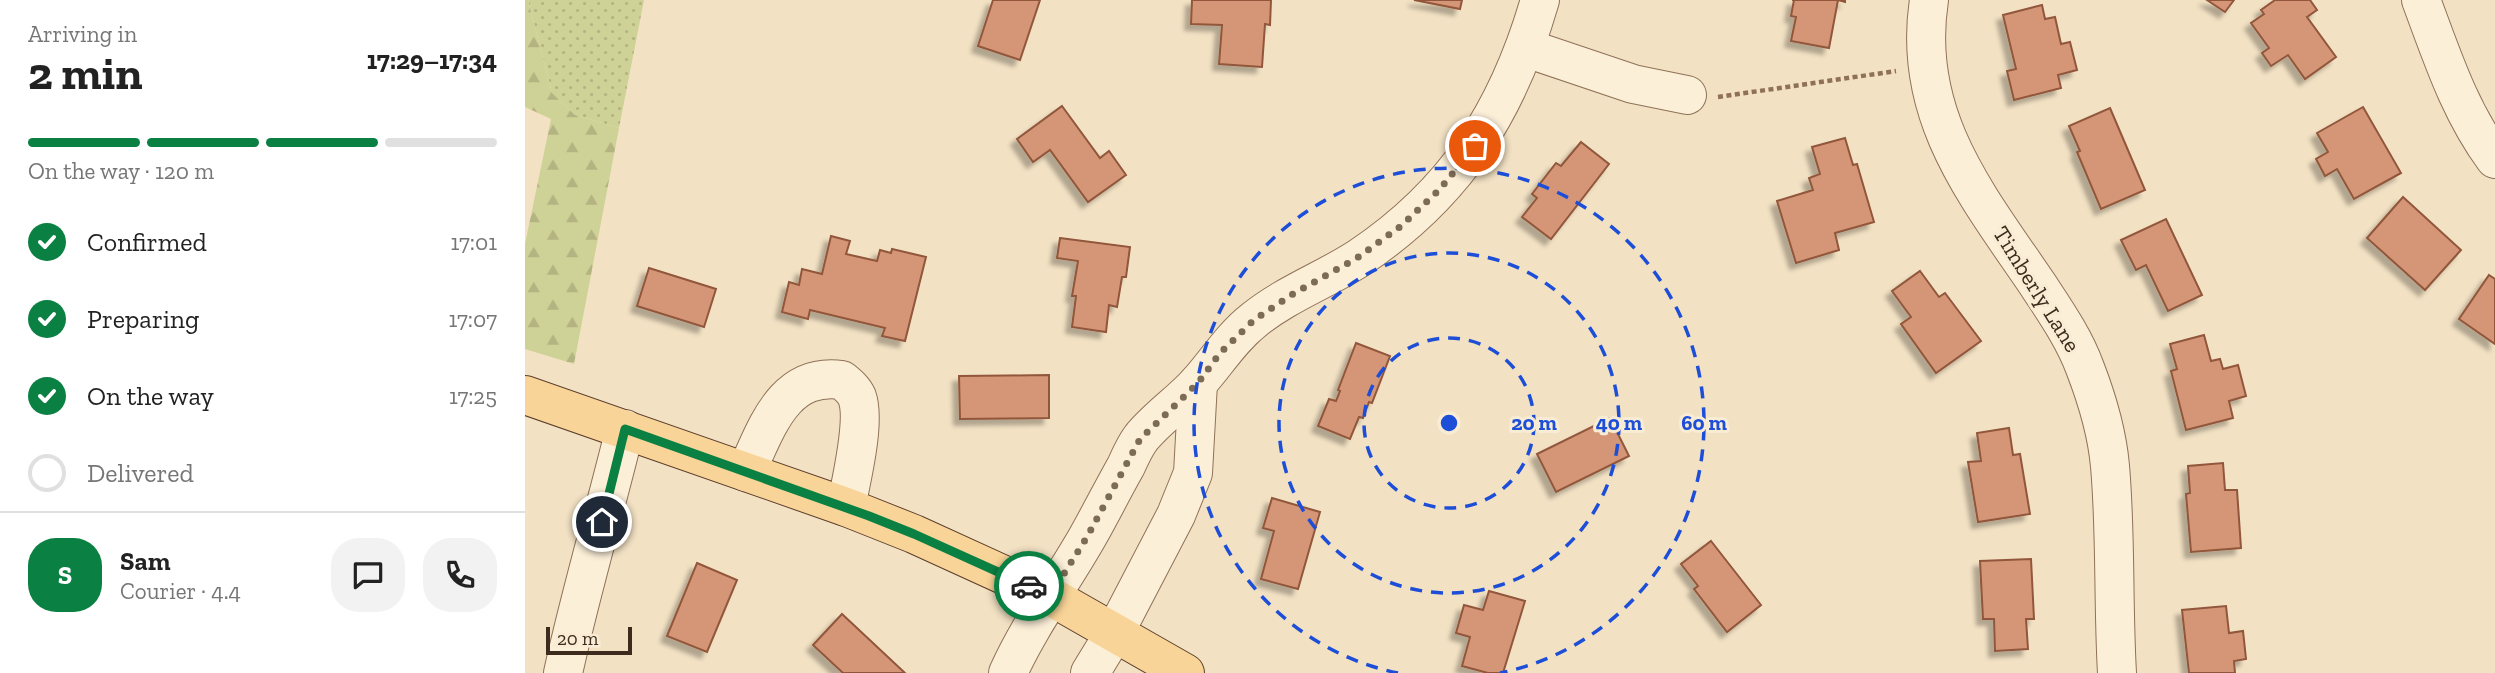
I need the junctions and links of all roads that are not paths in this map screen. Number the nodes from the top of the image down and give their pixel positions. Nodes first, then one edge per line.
1 (1540, 0) edge
2 (1929, 0) edge
3 (2421, 0) edge
4 (1526, 48) junction
5 (1698, 97) road end
6 (2495, 159) edge
7 (1198, 383) junction
8 (525, 395) edge
9 (625, 429) junction
10 (746, 472) junction
11 (846, 508) junction
12 (1050, 596) junction
13 (1115, 632) junction
14 (563, 673) edge
15 (1009, 673) edge
16 (1090, 673) edge
17 (1185, 673) edge
18 (2117, 673) edge

1 - 4 street
2 - 18 street, Timberly Lane
3 - 6 street
4 - 5 street
4 - 7 street
7 - 12 street
7 - 13 street
8 - 9 main road
9 - 10 main road
9 - 14 street
10 - 11 main road
10 - 11 street
11 - 12 main road
12 - 13 main road
12 - 15 street
13 - 16 street
13 - 17 main road

